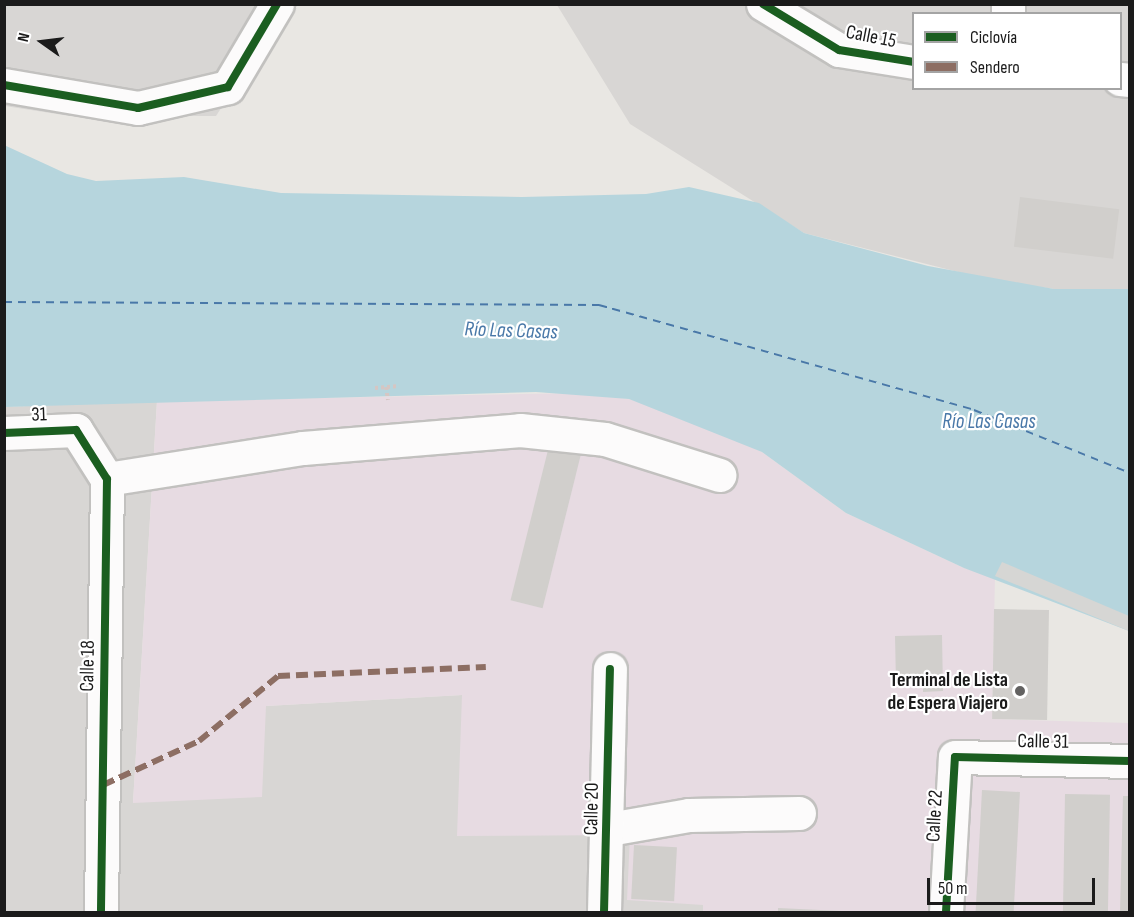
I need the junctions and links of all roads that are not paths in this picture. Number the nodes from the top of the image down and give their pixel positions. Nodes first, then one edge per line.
1 (277, 4) edge
2 (763, 4) edge
3 (912, 62) edge
4 (4, 85) edge
5 (4, 433) edge
6 (719, 475) dead end
7 (107, 479) junction
8 (610, 669) dead end
9 (955, 757) joint
10 (1130, 760) edge
11 (799, 813) dead end
12 (609, 829) junction
13 (101, 912) edge
14 (604, 912) edge
15 (946, 912) edge

1 - 4 street
2 - 3 street, Calle 15
5 - 7 street, 31
6 - 7 street
7 - 13 street, Calle 18
8 - 12 street, Calle 20
9 - 10 street, Calle 31
9 - 15 street, Calle 22
11 - 12 street
12 - 14 street, Calle 20

